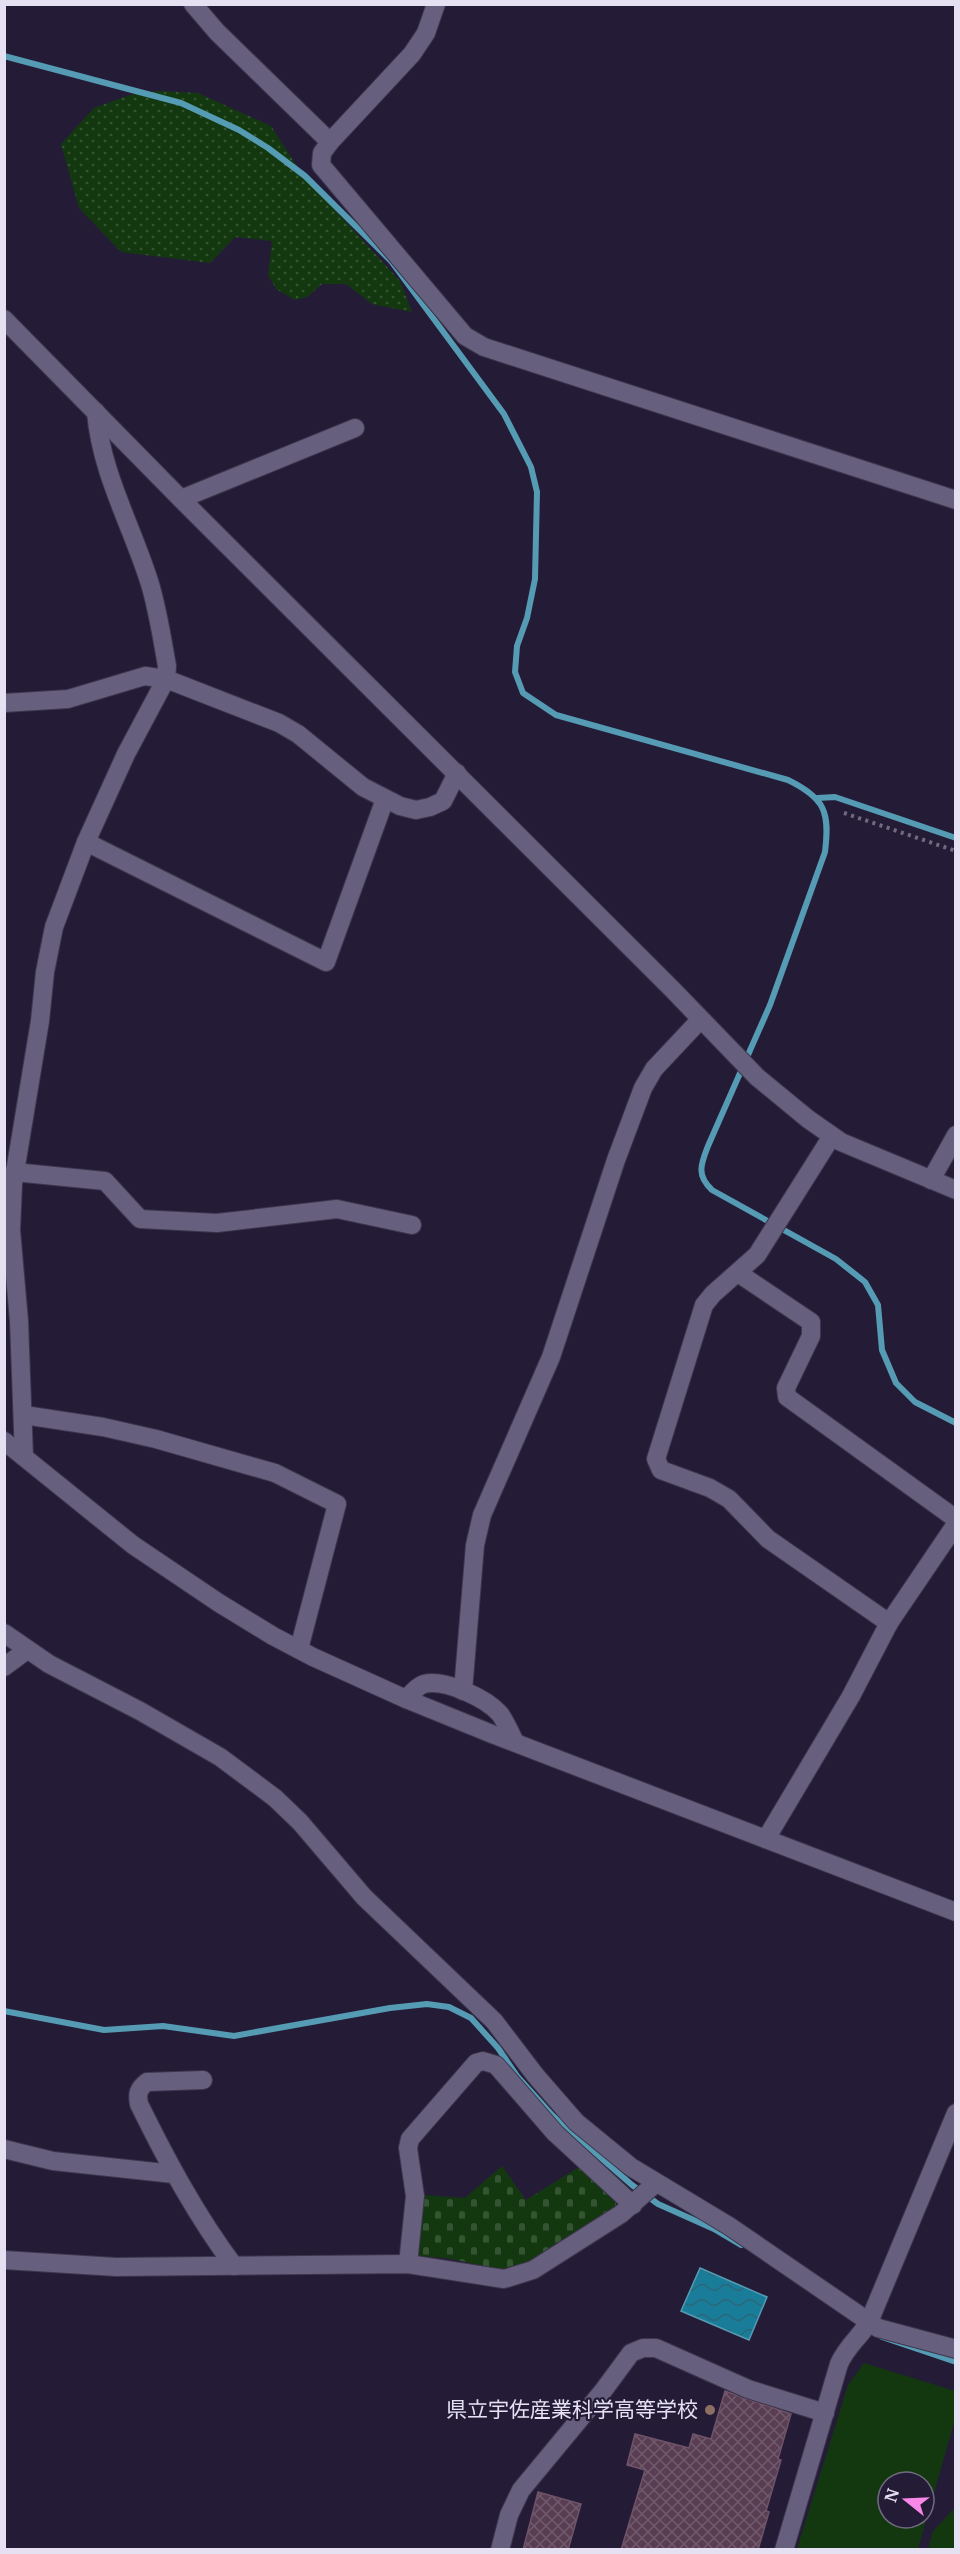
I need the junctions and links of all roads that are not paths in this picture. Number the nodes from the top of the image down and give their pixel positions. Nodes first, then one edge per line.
1 (193, 4) edge
2 (436, 4) edge
3 (330, 142) junction
4 (4, 320) edge
5 (96, 412) junction
6 (355, 428) dead end
7 (181, 500) junction
8 (956, 500) edge
9 (166, 680) junction
10 (4, 703) edge
11 (457, 773) junction
12 (385, 799) junction
13 (86, 842) junction
14 (700, 1020) junction
15 (956, 1135) edge
16 (832, 1136) junction
17 (15, 1172) junction
18 (931, 1180) junction
19 (956, 1190) edge
20 (412, 1225) dead end
21 (9, 1259) edge
22 (738, 1273) junction
23 (24, 1415) junction
24 (4, 1441) edge
25 (24, 1457) junction
26 (956, 1519) edge
27 (956, 1524) edge
28 (889, 1623) junction
29 (4, 1633) edge
30 (299, 1649) junction
31 (27, 1650) junction
32 (4, 1666) edge
33 (463, 1691) junction
34 (406, 1699) junction
35 (515, 1742) junction
36 (766, 1839) junction
37 (956, 1912) edge
38 (203, 2080) dead end
39 (956, 2113) edge
40 (4, 2149) edge
41 (174, 2174) junction
42 (656, 2183) junction
43 (633, 2205) junction
44 (4, 2260) edge
45 (408, 2264) junction
46 (234, 2266) junction
47 (869, 2322) junction
48 (956, 2349) edge
49 (825, 2413) junction
50 (500, 2550) edge
51 (784, 2550) edge

1 - 3 street
2 - 3 street
3 - 8 street
4 - 5 street
5 - 7 street
5 - 9 street
6 - 7 street
7 - 11 street
9 - 10 street
9 - 12 street
9 - 13 street
11 - 12 street
11 - 14 street
12 - 13 street
13 - 17 street
14 - 16 street
14 - 33 street
15 - 18 street
16 - 18 street
16 - 22 street
17 - 20 street
17 - 21 street
18 - 19 street
21 - 23 street
22 - 26 street
22 - 28 street
23 - 25 street
23 - 30 street
24 - 25 street
25 - 30 street
27 - 28 street
28 - 36 street
29 - 31 street
30 - 34 street
31 - 32 street
31 - 42 street
33 - 34 street
33 - 35 street
34 - 35 street
35 - 36 street
36 - 37 street
38 - 41 street
39 - 47 street
40 - 41 street
41 - 46 street
42 - 43 street
42 - 47 street
43 - 45 street
43 - 45 street
44 - 46 street
45 - 46 street
47 - 48 street
47 - 49 street
49 - 50 street
49 - 51 street

